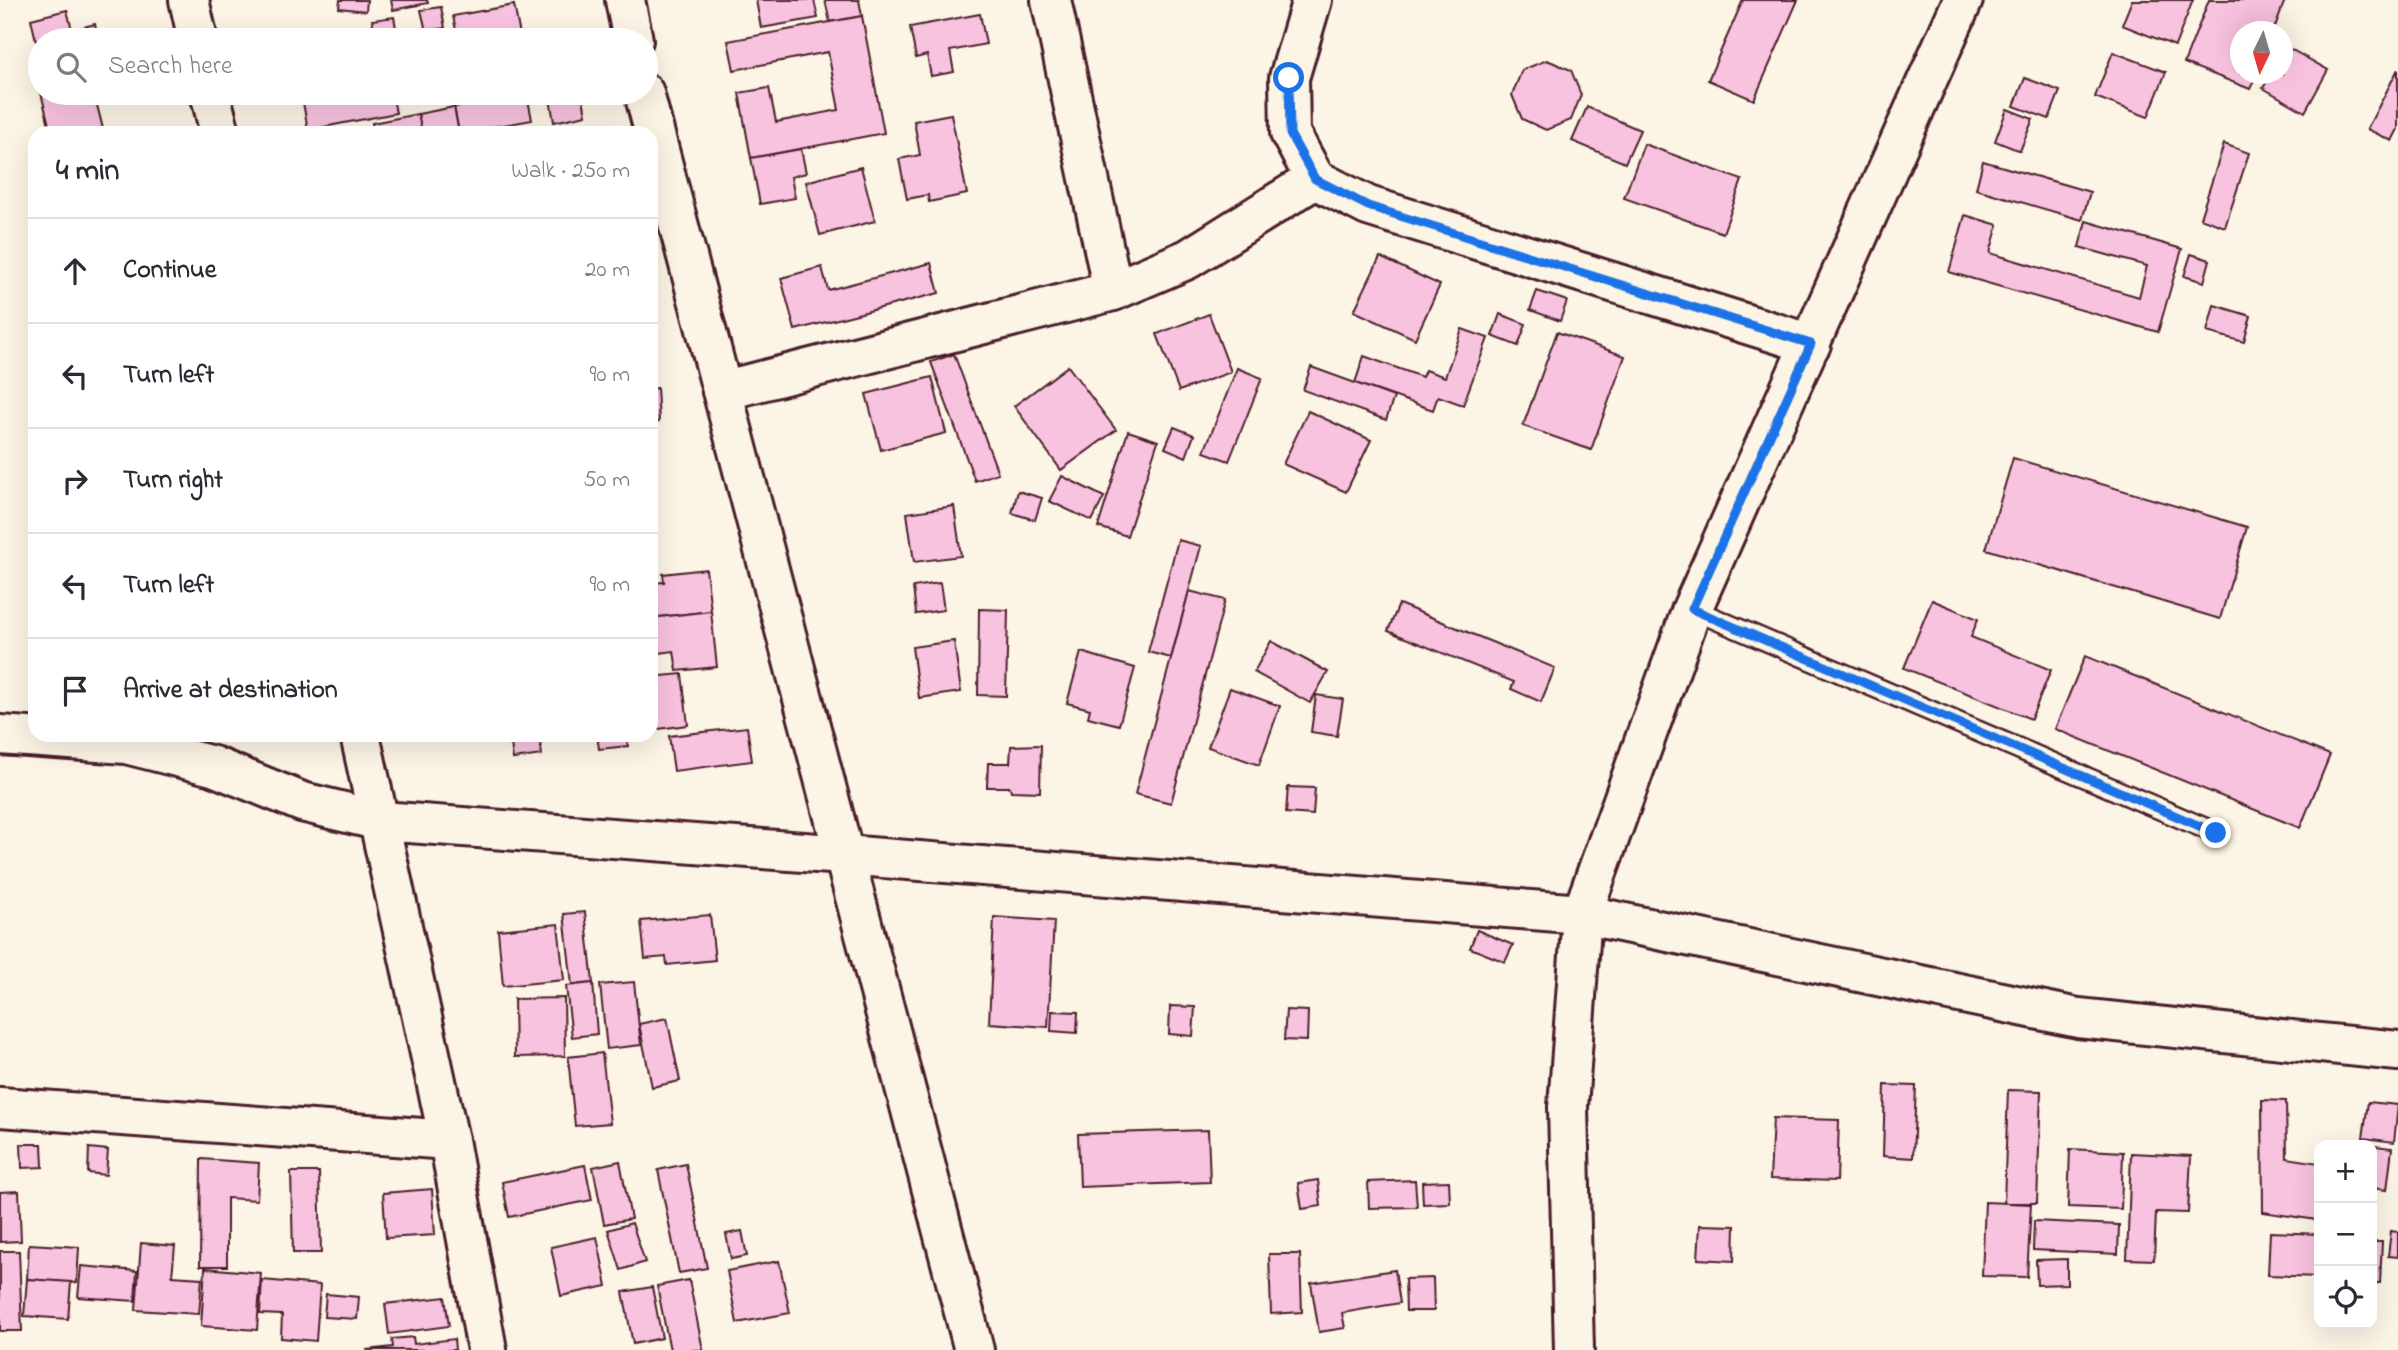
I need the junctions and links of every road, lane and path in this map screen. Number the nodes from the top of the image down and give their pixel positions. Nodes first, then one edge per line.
1 (189, 0) edge
2 (625, 0) edge
3 (1051, 0) edge
4 (1312, 0) edge
5 (1963, 0) edge
6 (195, 28) edge
7 (631, 28) edge
8 (213, 105) edge
9 (647, 105) edge
10 (218, 126) edge
11 (653, 126) edge
12 (658, 146) edge
13 (1315, 179) junction
14 (1113, 291) junction
15 (1811, 344) junction
16 (722, 391) junction
17 (1692, 609) junction
18 (0, 735) edge
19 (28, 737) edge
20 (98, 742) edge
21 (362, 742) edge
22 (381, 821) junction
23 (2216, 833) dead end
24 (845, 855) junction
25 (1583, 914) junction
26 (2398, 1051) edge
27 (0, 1107) edge
28 (449, 1140) junction
29 (487, 1350) edge
30 (974, 1350) edge
31 (1574, 1350) edge

1 - 6 street
2 - 7 street
3 - 14 street
4 - 13 street
5 - 15 street
8 - 10 street
9 - 11 street
12 - 16 street
13 - 14 street
13 - 15 street
14 - 16 street
15 - 17 street
16 - 24 street
17 - 23 lane
17 - 25 street
18 - 19 street
20 - 22 street
21 - 22 street
22 - 24 street
22 - 28 street
24 - 25 street
24 - 30 street
25 - 26 street
25 - 31 street
27 - 28 street
28 - 29 street

